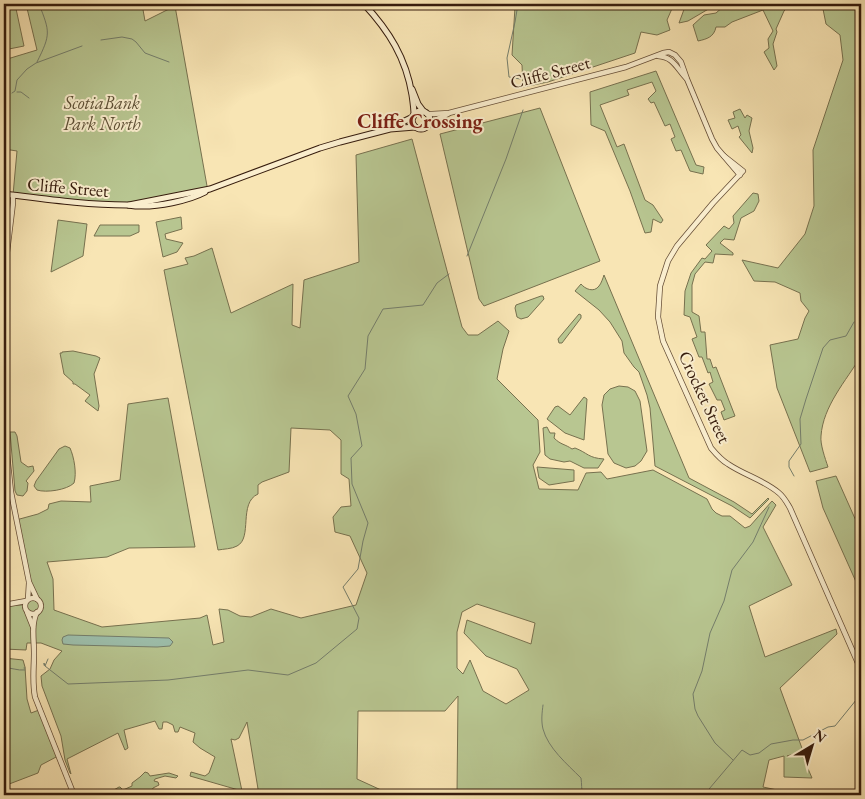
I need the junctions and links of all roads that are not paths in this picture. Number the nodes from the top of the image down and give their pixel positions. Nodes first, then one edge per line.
1 (364, 4) edge
2 (411, 86) junction
3 (426, 113) junction
4 (449, 113) junction
5 (413, 116) junction
6 (429, 124) junction
7 (415, 127) junction
8 (390, 129) junction
9 (742, 173) joint
10 (210, 189) junction
11 (4, 194) edge
12 (161, 194) dead end
13 (13, 195) junction
14 (171, 197) junction
15 (129, 205) junction
16 (4, 277) edge
17 (4, 393) edge
18 (29, 582) junction
19 (37, 599) junction
20 (27, 600) junction
21 (6, 605) edge
22 (27, 611) junction
23 (37, 612) junction
24 (33, 629) junction
25 (861, 670) edge
26 (74, 795) edge

1 - 2 main road
2 - 3 main road
2 - 5 main road
3 - 4 street, Cliffe Street
3 - 5 main road
3 - 6 main road
4 - 6 street, Cliffe Street
4 - 9 street, Cliffe Street
5 - 7 main road
5 - 8 main road, Cliffe Street
6 - 7 main road
7 - 8 main road, Cliffe Street
8 - 10 main road, Cliffe Street
9 - 25 street, Crocket Street
10 - 14 main road, Cliffe Street
10 - 15 main road, Cliffe Street
11 - 13 main road, Cliffe Street
12 - 14 main road
13 - 15 main road, Cliffe Street
13 - 16 street
14 - 15 main road, Cliffe Street
17 - 18 street
18 - 19 street
18 - 20 street
19 - 20 street
19 - 23 street
20 - 21 street
20 - 22 street
21 - 22 street
22 - 23 street
22 - 24 street
23 - 24 street
24 - 26 street

